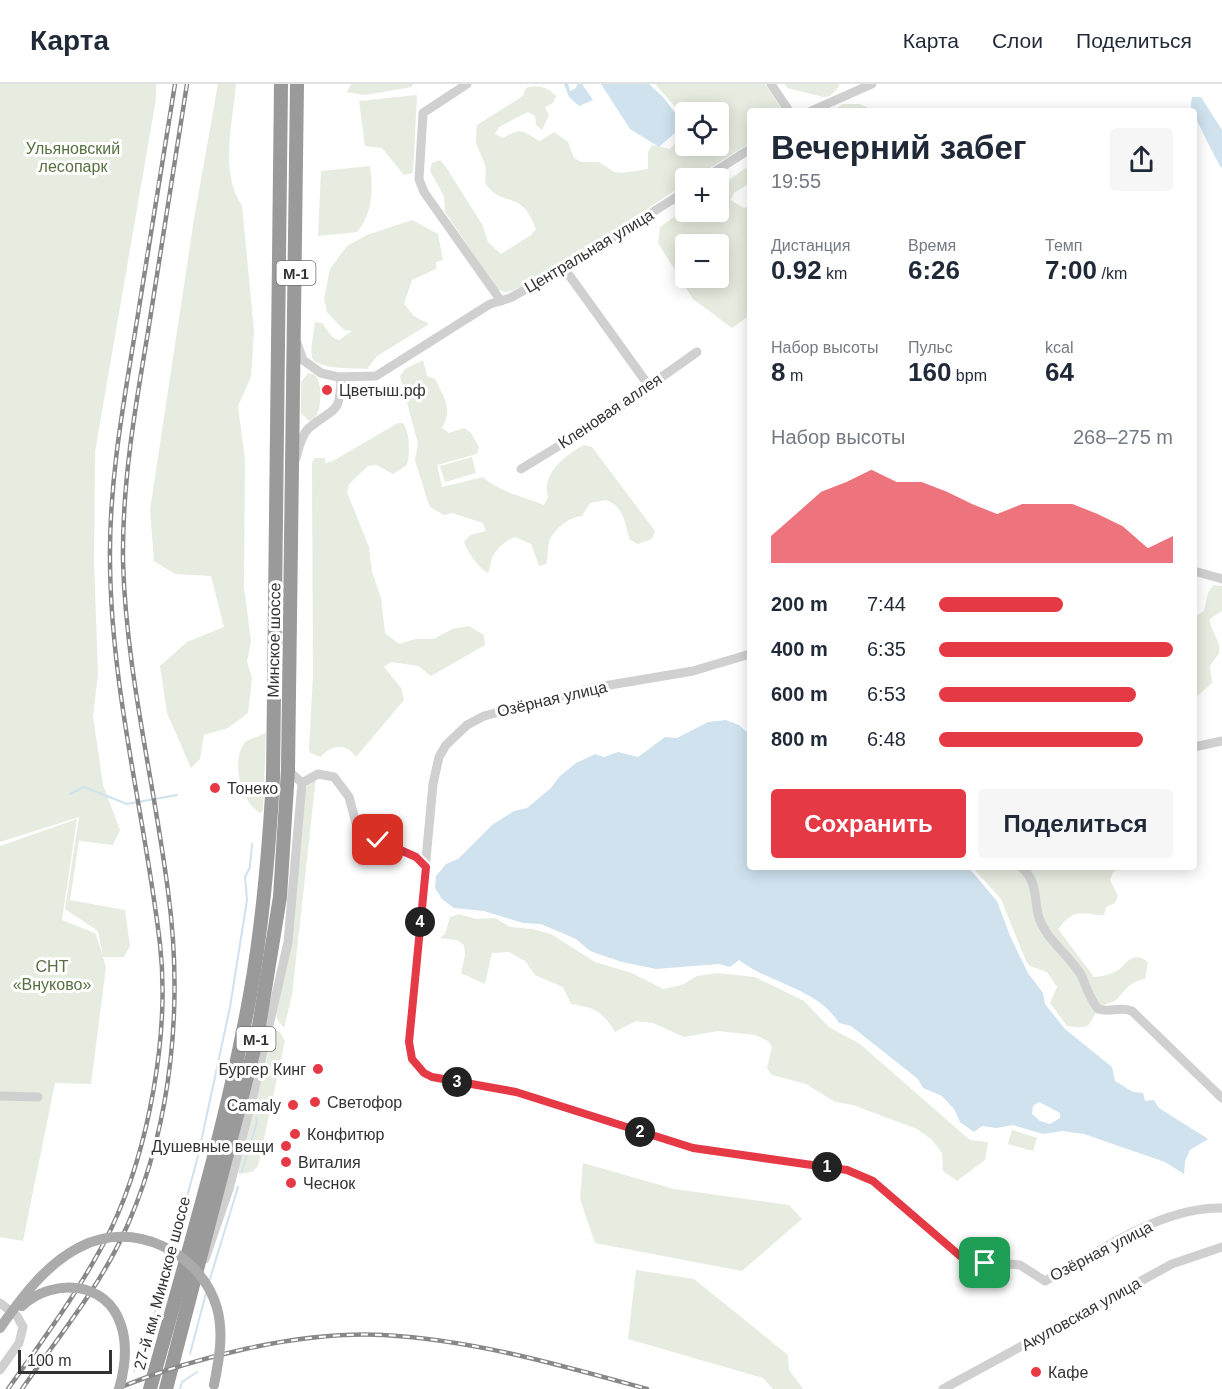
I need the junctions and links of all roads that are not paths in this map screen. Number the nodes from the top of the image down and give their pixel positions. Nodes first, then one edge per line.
1 (281, 84) edge
2 (297, 84) edge
3 (467, 84) edge
4 (771, 84) edge
5 (872, 84) edge
6 (787, 108) edge
7 (818, 108) edge
8 (747, 151) edge
9 (721, 168) edge
10 (675, 198) edge
11 (564, 268) junction
12 (501, 301) junction
13 (295, 338) junction
14 (697, 352) dead end
15 (341, 377) junction
16 (649, 386) junction
17 (294, 462) junction
18 (521, 470) dead end
19 (1197, 572) edge
20 (1222, 579) edge
21 (747, 655) edge
22 (1222, 741) edge
23 (1197, 746) edge
24 (288, 770) junction
25 (302, 783) junction
26 (354, 808) junction
27 (378, 840) junction
28 (428, 841) junction
29 (407, 853) junction
30 (426, 867) junction
31 (1024, 870) edge
32 (0, 1096) edge
33 (38, 1097) dead end
34 (1222, 1098) edge
35 (205, 1185) joint
36 (219, 1189) joint
37 (1222, 1208) edge
38 (1222, 1246) edge
39 (192, 1292) junction
40 (0, 1303) edge
41 (0, 1370) edge
42 (214, 1385) dead end
43 (119, 1389) edge
44 (150, 1389) edge
45 (166, 1389) edge
46 (943, 1389) edge

1 - 35 highway, Минское шоссе / М-1
2 - 13 highway, Минское шоссе / М-1
3 - 12 street
4 - 6 street
5 - 7 street
8 - 9 street
10 - 11 street, Центральная улица
11 - 12 street, Центральная улица
11 - 16 street
12 - 15 street, Центральная улица
13 - 15 street
13 - 17 highway, Минское шоссе / М-1
14 - 16 street, Кленовая аллея
15 - 17 street
16 - 18 street, Кленовая аллея
17 - 24 highway, Минское шоссе / М-1
19 - 20 street
21 - 28 street, Озёрная улица
22 - 23 street
24 - 25 street
24 - 36 highway, Минское шоссе / М-1
25 - 26 street
25 - 39 street, 27-й км, Минское шоссе
26 - 27 street
26 - 27 street
27 - 29 street
28 - 29 street
28 - 30 street, Озёрная улица
29 - 30 street
30 - 37 street, Озёрная улица
31 - 34 street
32 - 33 street
35 - 44 highway, 27-й км, Минское шоссе / М-1
36 - 39 highway, 27-й км, Минское шоссе / М-1
38 - 46 street, Акуловская улица
39 - 45 highway, 27-й км, Минское шоссе / М-1
40 - 41 street
42 - 43 main road, bridge

